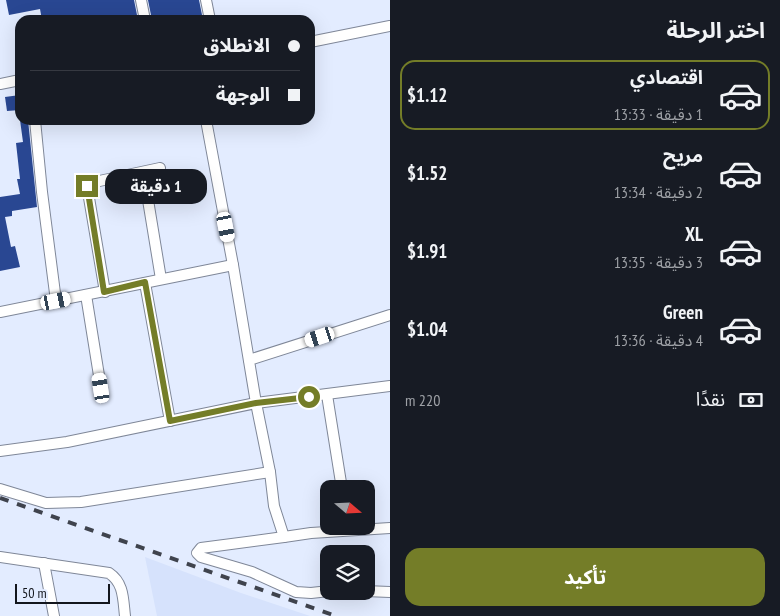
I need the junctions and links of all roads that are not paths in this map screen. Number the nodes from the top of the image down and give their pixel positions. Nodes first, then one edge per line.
1 (141, 0) edge
2 (206, 0) edge
3 (144, 15) edge
4 (209, 15) edge
5 (390, 26) edge
6 (315, 41) edge
7 (15, 81) edge
8 (0, 84) edge
9 (35, 125) edge
10 (207, 125) edge
11 (160, 168) dead end
12 (148, 200) dead end
13 (233, 265) junction
14 (161, 280) junction
15 (145, 282) junction
16 (104, 292) junction
17 (86, 295) junction
18 (56, 301) junction
19 (0, 312) edge
20 (390, 315) edge
21 (249, 360) junction
22 (390, 386) edge
23 (101, 388) dead end
24 (327, 395) junction
25 (256, 403) junction
26 (170, 421) junction
27 (0, 451) edge
28 (270, 472) junction
29 (341, 480) edge
30 (0, 489) edge
31 (375, 528) edge
32 (390, 528) edge
33 (320, 532) edge
34 (284, 537) junction
35 (0, 557) edge
36 (44, 563) junction
37 (375, 591) edge
38 (320, 592) edge
39 (390, 592) edge
40 (54, 616) edge
41 (125, 616) edge

1 - 3 street
2 - 4 street
5 - 6 street
7 - 8 street
9 - 18 street
10 - 13 street
11 - 16 street
12 - 14 street
13 - 14 street
13 - 21 street
14 - 15 street
15 - 16 street
15 - 26 street
16 - 17 street
17 - 18 street
17 - 23 street
18 - 19 street
20 - 21 street
21 - 25 street
22 - 24 street
24 - 25 street
24 - 29 street
25 - 26 street
25 - 28 street
26 - 27 street
28 - 30 street
28 - 34 street
31 - 32 street
33 - 34 street
34 - 38 street
35 - 36 street
36 - 40 street
36 - 41 street
37 - 39 street

